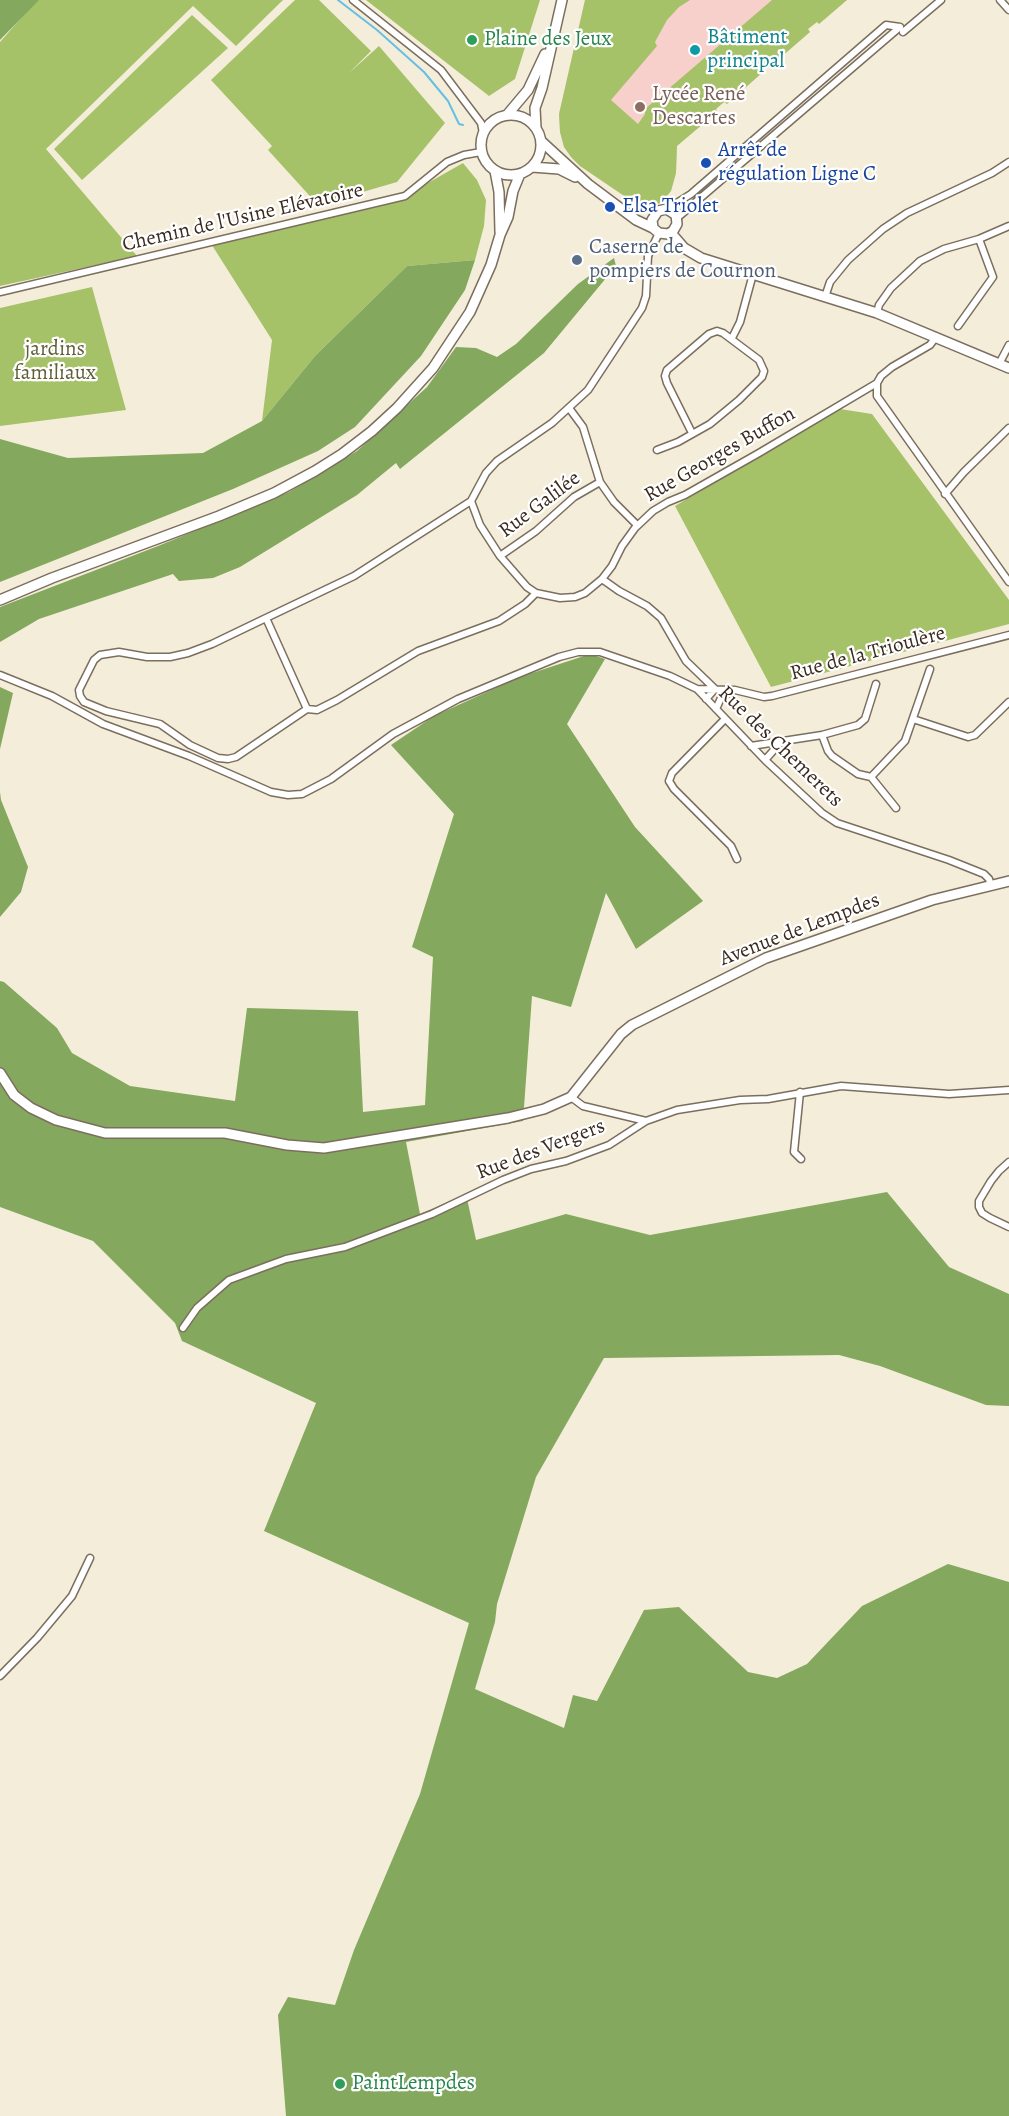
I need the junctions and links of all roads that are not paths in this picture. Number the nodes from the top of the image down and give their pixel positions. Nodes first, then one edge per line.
1 (353, 0) edge
2 (562, 0) edge
3 (941, 0) edge
4 (1000, 0) edge
5 (1009, 10) edge
6 (903, 32) dead end
7 (552, 39) junction
8 (507, 115) junction
9 (536, 128) junction
10 (483, 133) junction
11 (541, 141) junction
12 (481, 153) junction
13 (1009, 162) edge
14 (532, 167) junction
15 (495, 171) junction
16 (520, 174) junction
17 (588, 184) junction
18 (667, 209) junction
19 (628, 213) junction
20 (653, 216) junction
21 (677, 218) junction
22 (1009, 226) edge
23 (656, 230) junction
24 (671, 233) junction
25 (500, 235) junction
26 (979, 239) junction
27 (753, 274) junction
28 (0, 292) edge
29 (825, 297) junction
30 (877, 313) junction
31 (958, 326) dead end
32 (936, 337) junction
33 (732, 338) junction
34 (1009, 345) edge
35 (999, 364) junction
36 (1009, 368) edge
37 (877, 383) junction
38 (569, 408) junction
39 (1009, 428) edge
40 (692, 434) junction
41 (657, 450) dead end
42 (600, 482) junction
43 (945, 494) junction
44 (471, 501) junction
45 (637, 525) junction
46 (500, 556) junction
47 (602, 579) junction
48 (1008, 579) edge
49 (536, 593) junction
50 (0, 600) edge
51 (266, 618) junction
52 (1009, 634) edge
53 (930, 669) dead end
54 (0, 675) edge
55 (876, 684) dead end
56 (697, 689) junction
57 (715, 689) junction
58 (735, 690) junction
59 (706, 699) junction
60 (1009, 702) edge
61 (307, 709) junction
62 (716, 710) junction
63 (913, 718) junction
64 (725, 719) junction
65 (822, 735) junction
66 (782, 741) junction
67 (751, 746) junction
68 (765, 760) junction
69 (871, 777) junction
70 (896, 808) dead end
71 (737, 859) dead end
72 (1009, 881) edge
73 (991, 886) junction
74 (0, 1073) edge
75 (1009, 1090) edge
76 (800, 1092) junction
77 (571, 1096) junction
78 (646, 1121) junction
79 (801, 1159) dead end
80 (1009, 1162) edge
81 (1009, 1227) edge
82 (183, 1328) dead end
83 (90, 1558) dead end
84 (0, 1676) edge

1 - 10 street
2 - 7 street
3 - 6 street
4 - 5 street
7 - 8 street
7 - 9 street
8 - 9 street
8 - 10 street
9 - 11 street
10 - 12 street
11 - 14 street
11 - 17 street
12 - 15 street
12 - 28 street, Chemin de l'Usine Elévatoire
13 - 29 street
14 - 16 street
14 - 17 street
15 - 16 street
15 - 25 street
16 - 25 street
17 - 19 street
18 - 20 street
18 - 21 street
18 - 21 street
19 - 20 street
19 - 23 street
20 - 23 street
21 - 24 street
22 - 26 street
23 - 24 street
23 - 38 street
24 - 27 street
25 - 50 street
26 - 30 street
26 - 31 street
27 - 29 street
27 - 33 street
29 - 30 street
30 - 32 street
32 - 35 street
32 - 37 street, Rue Georges Buffon
33 - 40 street
33 - 40 street
34 - 35 street
35 - 36 street
37 - 43 street
37 - 45 street, Rue Georges Buffon
38 - 42 street
38 - 44 street
39 - 43 street
40 - 41 street
42 - 45 street
42 - 46 street, Rue Galilée
43 - 48 street
44 - 46 street
44 - 51 street
45 - 47 street, Rue Georges Buffon
46 - 49 street
47 - 49 street, Rue Georges Buffon
47 - 57 street
49 - 61 street
51 - 61 street
51 - 61 street
52 - 58 street, Rue de la Trioulère
53 - 63 street
54 - 56 street, Rue des Chemerets
55 - 65 street
56 - 57 street, Rue de la Trioulère
56 - 59 street, Rue des Chemerets
57 - 58 street, Rue de la Trioulère
57 - 59 street
58 - 62 street
59 - 62 street, Rue des Chemerets
60 - 63 street
62 - 64 street, Rue des Chemerets
63 - 69 street
64 - 67 street, Rue des Chemerets
64 - 71 street
65 - 66 street
65 - 69 street
66 - 67 street
66 - 68 street
67 - 68 street, Rue des Chemerets
68 - 73 street, Rue des Chemerets
69 - 70 street
72 - 73 street, Avenue de Lempdes
73 - 77 street, Avenue de Lempdes
74 - 77 street
75 - 76 street, Rue des Vergers
76 - 78 street, Rue des Vergers
76 - 79 street
77 - 78 street
78 - 82 street, Rue des Vergers
80 - 81 street
83 - 84 street

